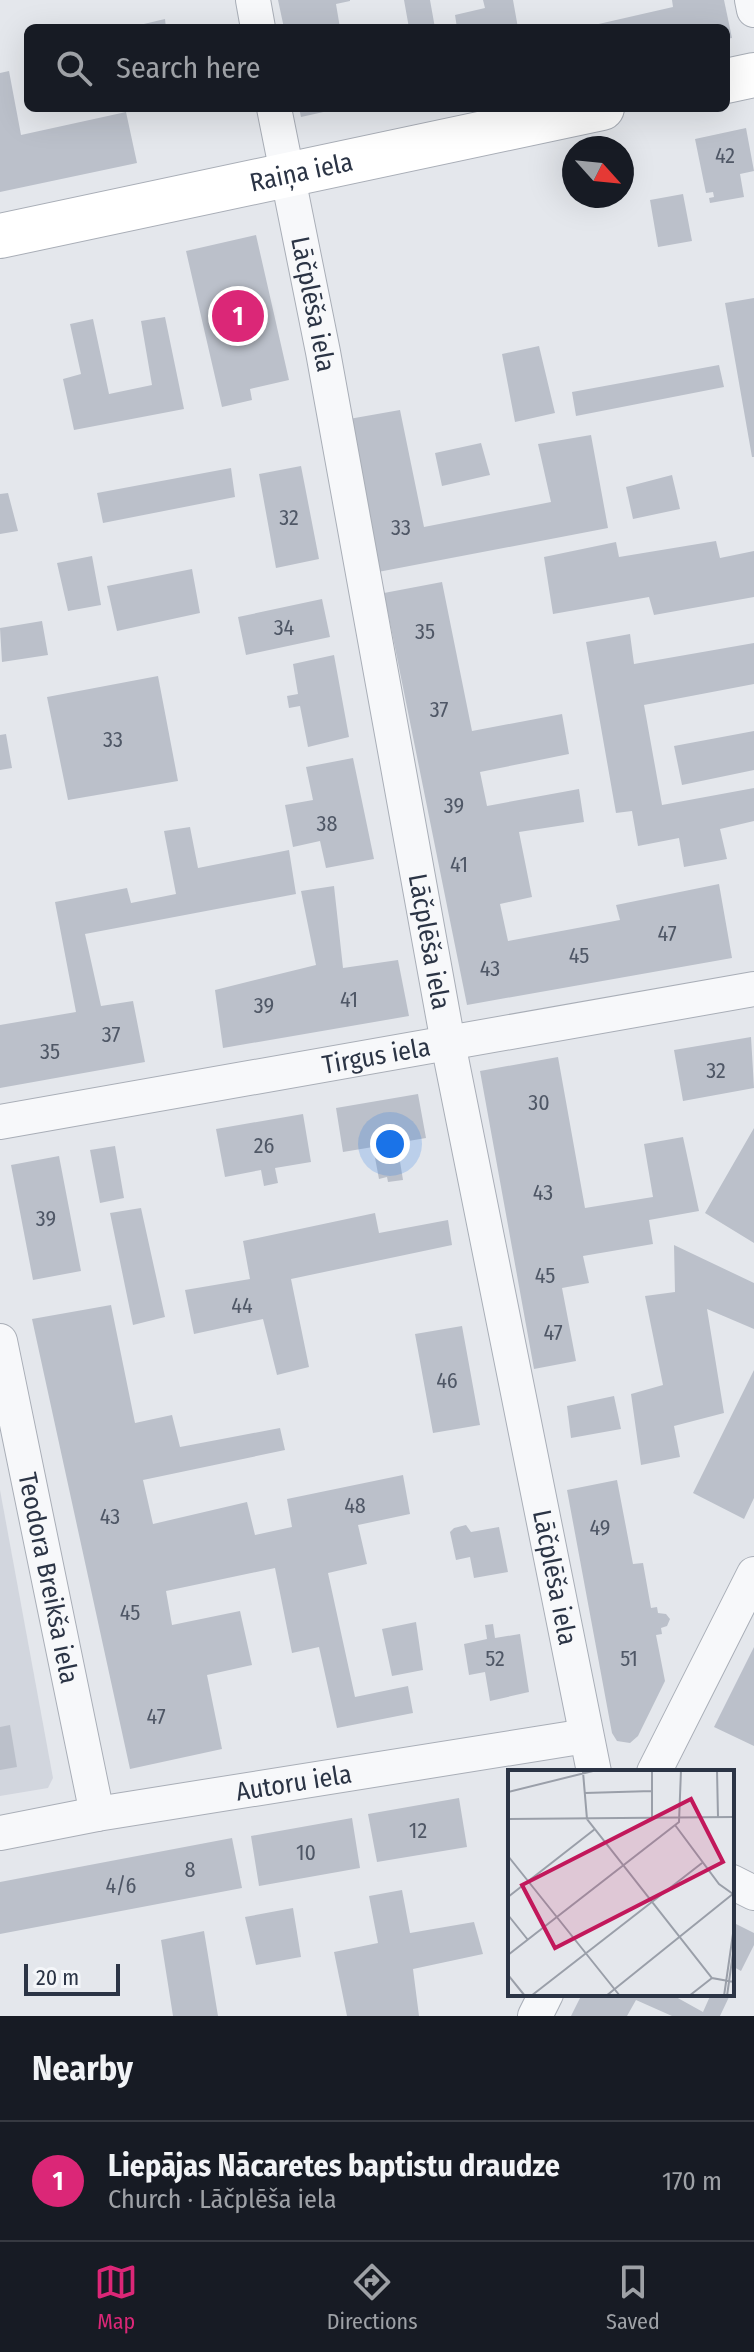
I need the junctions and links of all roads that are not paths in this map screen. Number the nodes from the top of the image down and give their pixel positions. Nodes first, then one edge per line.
1 (253, 0) edge
2 (752, 0) edge
3 (754, 10) edge
4 (257, 24) edge
5 (754, 75) edge
6 (730, 80) edge
7 (275, 112) edge
8 (583, 112) edge
9 (287, 175) junction
10 (0, 236) edge
11 (754, 989) edge
12 (448, 1043) junction
13 (0, 1122) edge
14 (0, 1341) edge
15 (754, 1574) edge
16 (586, 1736) junction
17 (594, 1770) edge
18 (655, 1770) edge
19 (97, 1814) junction
20 (0, 1833) edge
21 (734, 1883) edge
22 (754, 1893) edge
23 (545, 1996) edge
24 (535, 2016) edge

1 - 4 street
2 - 3 street
5 - 6 main road
7 - 9 street, Lāčplēša iela
8 - 9 main road, Raiņa iela
9 - 10 main road, Raiņa iela
9 - 12 street, Lāčplēša iela
11 - 12 street, Tirgus iela
12 - 13 street, Tirgus iela
12 - 16 street, Lāčplēša iela
14 - 19 street, Teodora Breikša iela
15 - 18 street
16 - 17 street, Lāčplēša iela
16 - 19 street, Autoru iela
19 - 20 street, Autoru iela
21 - 22 street
23 - 24 street

